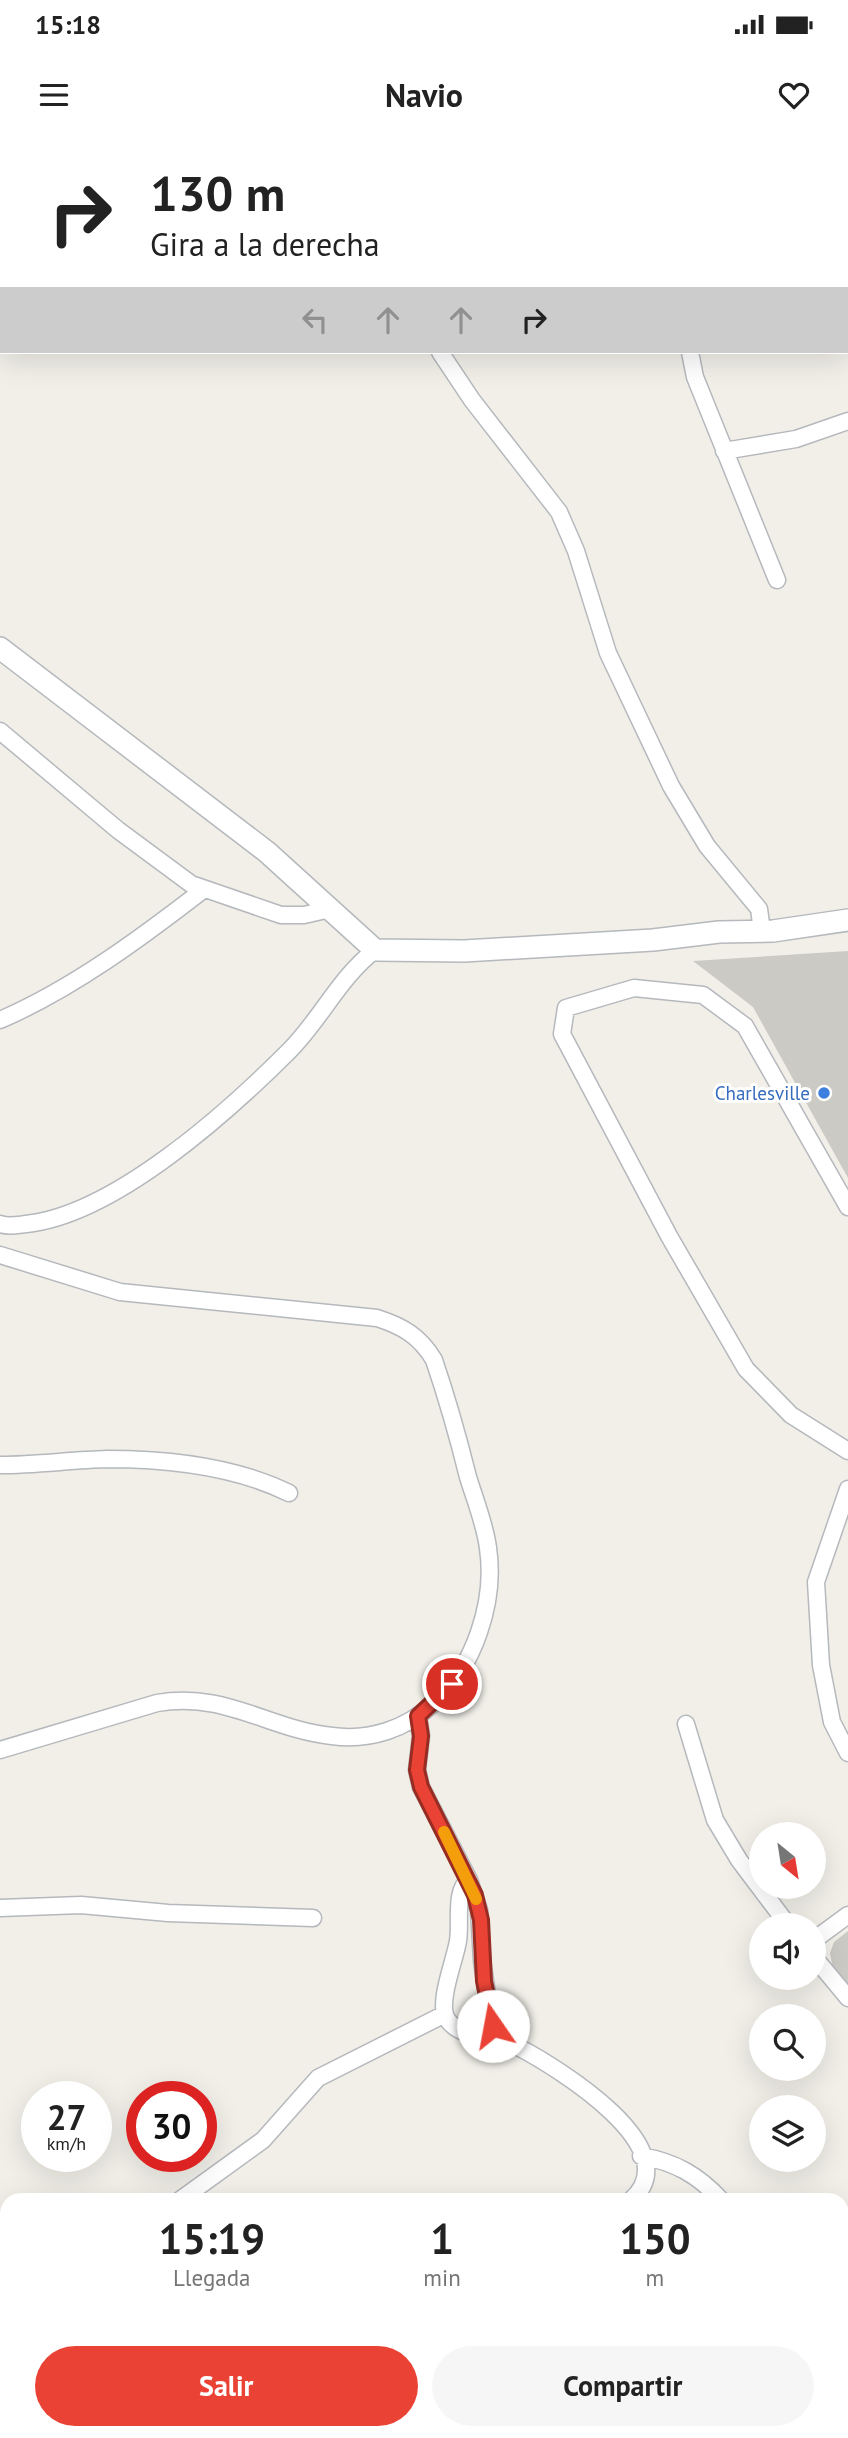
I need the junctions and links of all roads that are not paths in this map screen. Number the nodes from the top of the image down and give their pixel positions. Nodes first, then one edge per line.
1 (441, 354) edge
2 (690, 354) edge
3 (848, 421) edge
4 (724, 451) junction
5 (777, 580) dead end
6 (0, 648) edge
7 (0, 731) edge
8 (203, 890) junction
9 (330, 909) junction
10 (848, 920) edge
11 (762, 930) junction
12 (375, 950) junction
13 (0, 1020) edge
14 (848, 1208) edge
15 (0, 1224) edge
16 (0, 1255) edge
17 (848, 1451) edge
18 (0, 1465) edge
19 (848, 1489) edge
20 (289, 1493) dead end
21 (418, 1716) junction
22 (686, 1724) dead end
23 (0, 1750) edge
24 (848, 1753) edge
25 (469, 1880) junction
26 (0, 1908) edge
27 (779, 1913) edge
28 (848, 1915) edge
29 (313, 1918) dead end
30 (826, 1931) edge
31 (826, 1971) edge
32 (848, 1998) edge
33 (444, 2014) junction
34 (494, 2040) junction
35 (641, 2156) junction
36 (190, 2193) edge
37 (637, 2193) edge
38 (712, 2193) edge

1 - 11 street
2 - 4 street
3 - 4 street
4 - 5 street
6 - 9 street
7 - 8 street
8 - 9 street
8 - 13 street
9 - 12 street
10 - 11 street
11 - 12 street
12 - 15 street
14 - 17 street
16 - 21 street
18 - 20 street
19 - 24 street
21 - 23 street
21 - 25 street
22 - 27 street
25 - 33 street
25 - 34 street
26 - 29 street
28 - 30 street
31 - 32 street
33 - 34 street
33 - 36 street
34 - 35 street
35 - 37 street
35 - 38 street

